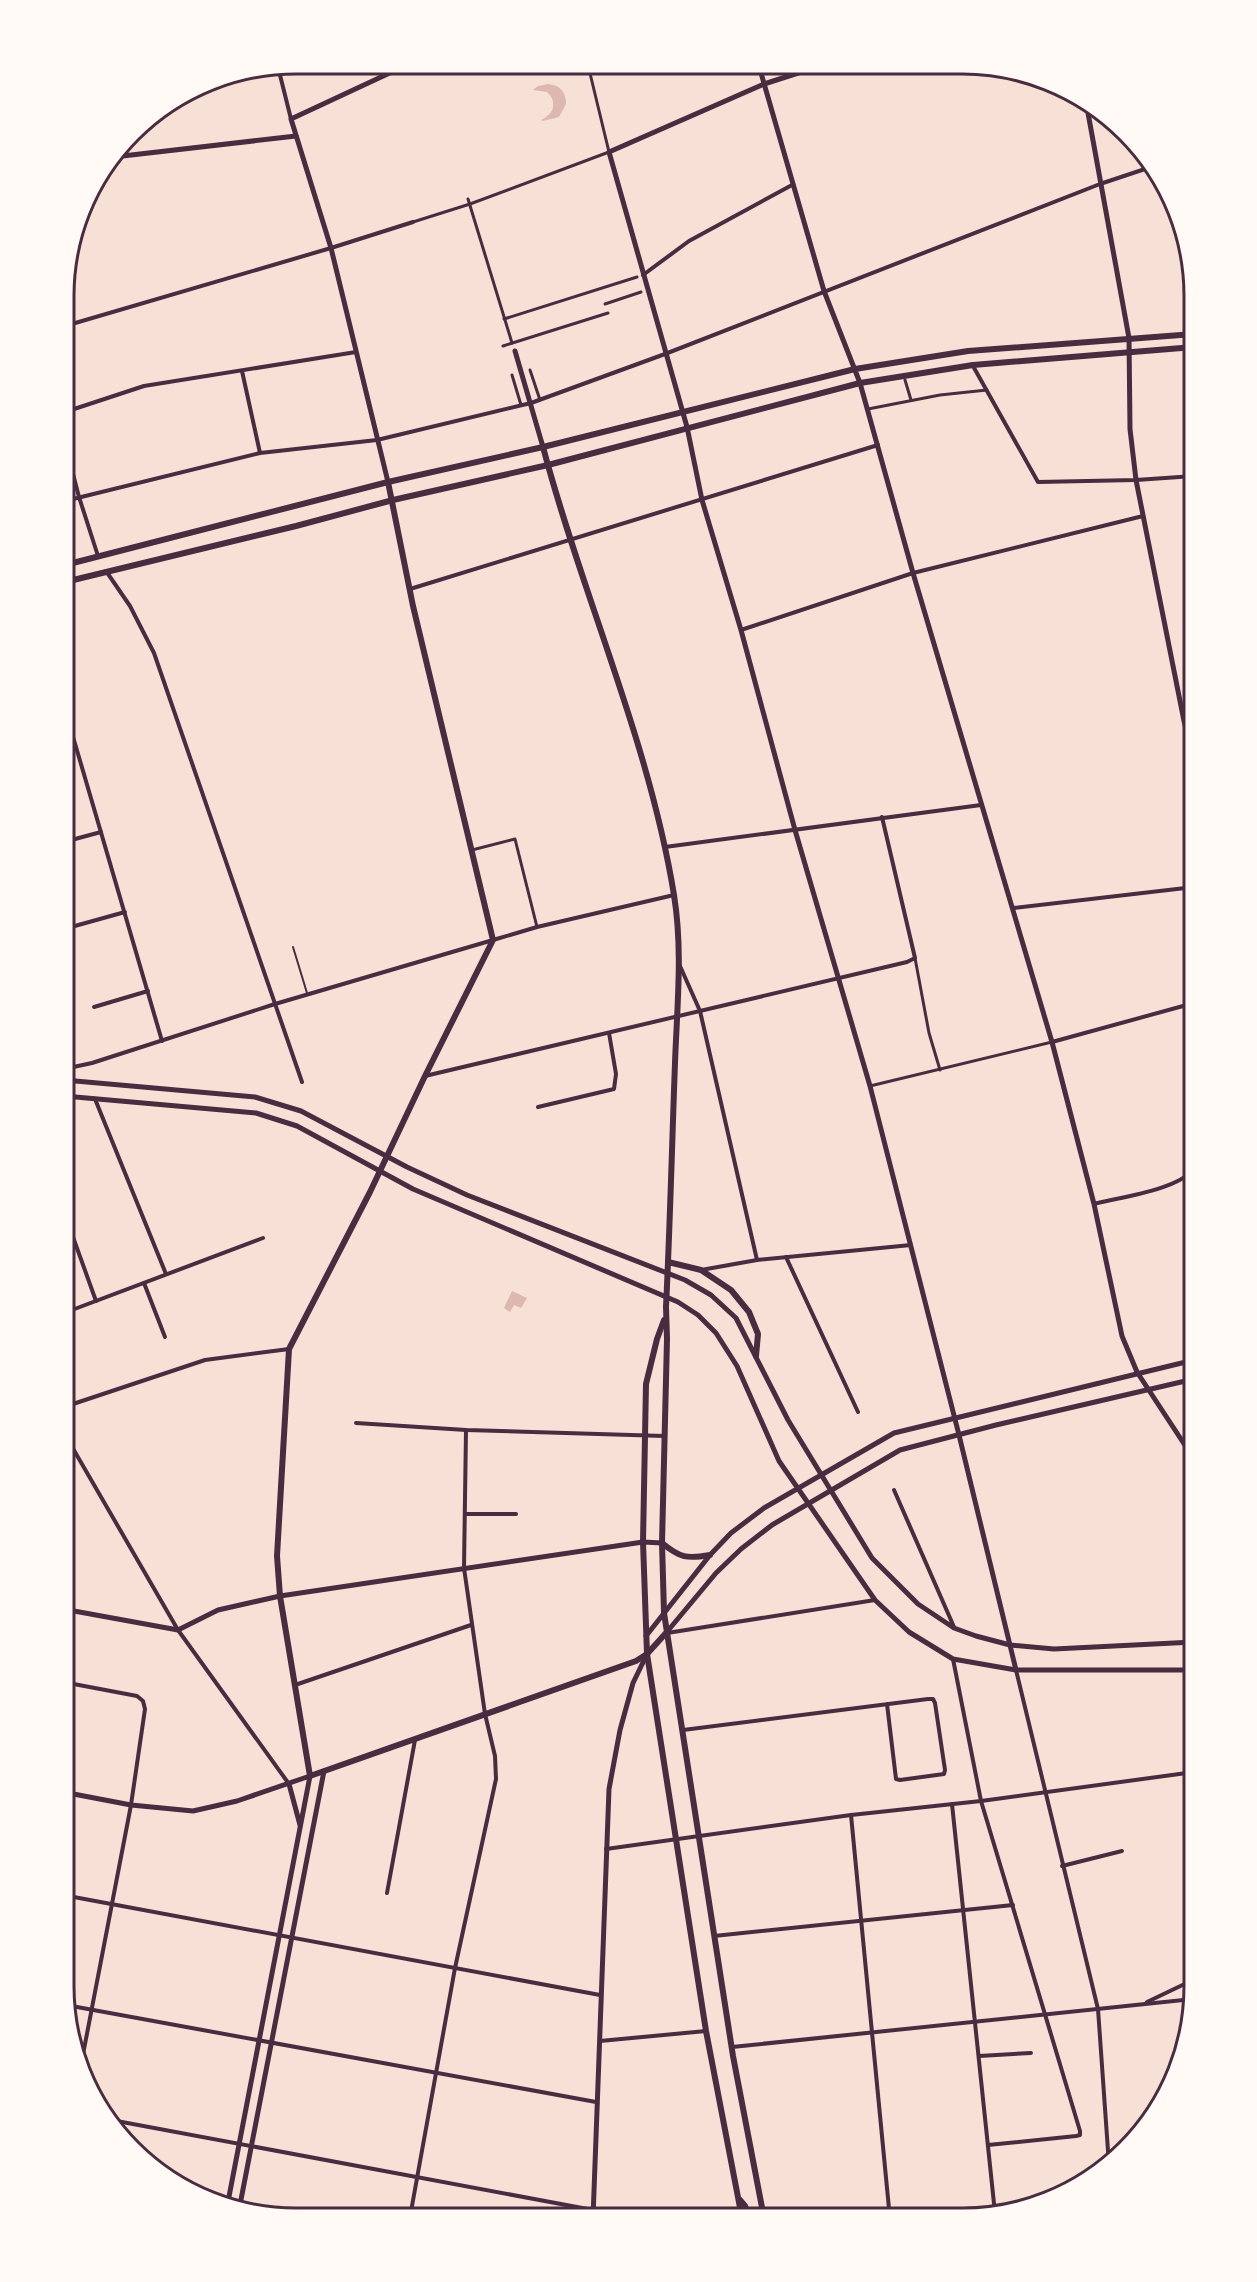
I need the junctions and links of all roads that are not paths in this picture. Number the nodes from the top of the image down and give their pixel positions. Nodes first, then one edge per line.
1 (280, 74) edge
2 (590, 74) edge
3 (761, 74) edge
4 (795, 74) edge
5 (382, 75) edge
6 (764, 84) junction
7 (1088, 113) edge
8 (291, 118) junction
9 (296, 136) junction
10 (609, 152) junction
11 (123, 156) edge
12 (1144, 169) edge
13 (1100, 184) junction
14 (792, 185) junction
15 (468, 199) dead end
16 (470, 204) junction
17 (412, 222) joint
18 (331, 248) junction
19 (640, 276) junction
20 (824, 291) junction
21 (641, 292) dead end
22 (605, 304) dead end
23 (608, 313) dead end
24 (504, 319) junction
25 (74, 323) edge
26 (1184, 335) edge
27 (1129, 338) junction
28 (512, 343) junction
29 (503, 346) dead end
30 (1184, 348) edge
31 (515, 351) dead end
32 (1130, 351) junction
33 (357, 352) junction
34 (665, 354) junction
35 (973, 365) junction
36 (855, 369) junction
37 (242, 370) junction
38 (530, 370) dead end
39 (512, 375) dead end
40 (906, 380) dead end
41 (860, 382) junction
42 (987, 390) junction
43 (540, 400) junction
44 (911, 400) junction
45 (531, 403) junction
46 (521, 405) junction
47 (74, 409) edge
48 (868, 409) junction
49 (683, 411) junction
50 (687, 427) junction
51 (377, 440) junction
52 (879, 444) junction
53 (543, 447) junction
54 (260, 453) junction
55 (548, 465) junction
56 (1184, 477) edge
57 (74, 478) edge
58 (1136, 480) junction
59 (388, 482) junction
60 (79, 497) junction
61 (74, 498) edge
62 (393, 500) junction
63 (702, 500) junction
64 (1144, 516) junction
65 (570, 540) junction
66 (98, 556) junction
67 (74, 563) edge
68 (106, 571) junction
69 (913, 573) junction
70 (74, 580) edge
71 (410, 589) junction
72 (741, 630) junction
73 (1184, 721) edge
74 (74, 740) edge
75 (981, 805) junction
76 (882, 818) junction
77 (795, 830) junction
78 (101, 832) junction
79 (74, 839) edge
80 (665, 847) junction
81 (472, 850) junction
82 (1184, 888) edge
83 (674, 895) junction
84 (1013, 908) junction
85 (125, 912) junction
86 (74, 926) edge
87 (537, 927) junction
88 (493, 940) junction
89 (293, 947) dead end
90 (915, 958) junction
91 (680, 965) junction
92 (840, 978) junction
93 (148, 991) junction
94 (308, 994) junction
95 (275, 1004) junction
96 (1184, 1005) edge
97 (94, 1007) dead end
98 (700, 1011) junction
99 (676, 1017) junction
100 (609, 1033) junction
101 (162, 1041) junction
102 (1052, 1042) junction
103 (74, 1066) edge
104 (940, 1070) junction
105 (424, 1076) junction
106 (74, 1081) edge
107 (302, 1082) dead end
108 (870, 1086) junction
109 (74, 1097) edge
110 (94, 1099) junction
111 (537, 1107) dead end
112 (1184, 1178) edge
113 (1094, 1204) junction
114 (263, 1238) dead end
115 (74, 1240) edge
116 (911, 1245) junction
117 (786, 1257) junction
118 (757, 1260) junction
119 (668, 1263) junction
120 (700, 1270) junction
121 (166, 1274) junction
122 (144, 1283) junction
123 (96, 1301) junction
124 (74, 1309) edge
125 (666, 1316) junction
126 (165, 1337) dead end
127 (289, 1349) junction
128 (756, 1356) junction
129 (1184, 1362) edge
130 (1137, 1372) junction
131 (1184, 1381) edge
132 (1148, 1390) junction
133 (74, 1404) edge
134 (858, 1412) dead end
135 (955, 1417) junction
136 (356, 1423) dead end
137 (466, 1430) junction
138 (644, 1435) junction
139 (959, 1435) junction
140 (664, 1436) junction
141 (1184, 1444) edge
142 (74, 1449) edge
143 (894, 1490) dead end
144 (465, 1514) junction
145 (516, 1514) dead end
146 (643, 1542) junction
147 (662, 1543) junction
148 (710, 1555) junction
149 (464, 1568) junction
150 (280, 1596) junction
151 (875, 1600) junction
152 (74, 1611) edge
153 (664, 1613) junction
154 (471, 1625) junction
155 (954, 1628) junction
156 (178, 1630) junction
157 (666, 1633) junction
158 (646, 1636) junction
159 (1184, 1642) edge
160 (1010, 1645) junction
161 (647, 1653) junction
162 (953, 1659) junction
163 (1016, 1670) junction
164 (1184, 1670) edge
165 (74, 1684) edge
166 (295, 1685) junction
167 (887, 1704) junction
168 (485, 1714) junction
169 (683, 1730) junction
170 (416, 1739) junction
171 (324, 1771) junction
172 (1184, 1773) edge
173 (310, 1776) junction
174 (289, 1784) junction
175 (1045, 1792) junction
176 (74, 1794) edge
177 (981, 1801) junction
178 (131, 1804) junction
179 (952, 1804) junction
180 (851, 1815) junction
181 (300, 1827) junction
182 (698, 1837) junction
183 (676, 1840) junction
184 (605, 1849) junction
185 (1122, 1851) dead end
186 (1062, 1866) junction
187 (387, 1893) dead end
188 (74, 1897) edge
189 (111, 1904) junction
190 (1013, 1905) junction
191 (964, 1910) junction
192 (861, 1920) junction
193 (279, 1936) junction
194 (713, 1936) junction
195 (292, 1938) junction
196 (455, 1968) junction
197 (1184, 1985) edge
198 (600, 1995) junction
199 (1183, 2000) edge
200 (1143, 2004) junction
201 (74, 2006) edge
202 (91, 2009) junction
203 (1098, 2009) junction
204 (1044, 2014) junction
205 (976, 2021) junction
206 (706, 2031) junction
207 (872, 2032) junction
208 (259, 2040) junction
209 (598, 2041) junction
210 (271, 2042) junction
211 (732, 2047) junction
212 (83, 2052) edge
213 (1031, 2053) dead end
214 (979, 2056) junction
215 (436, 2072) junction
216 (596, 2102) junction
217 (119, 2121) edge
218 (239, 2144) junction
219 (988, 2145) junction
220 (251, 2146) junction
221 (1108, 2153) edge
222 (418, 2177) junction
223 (229, 2198) edge
224 (740, 2200) junction
225 (241, 2202) edge
226 (994, 2206) edge
227 (412, 2208) edge
228 (582, 2208) edge
229 (593, 2208) edge
230 (741, 2208) edge
231 (746, 2208) edge
232 (763, 2208) edge
233 (889, 2208) edge

1 - 8 street
2 - 10 street
3 - 6 main road
4 - 6 main road
5 - 8 main road
6 - 10 main road
6 - 14 main road
7 - 13 main road
8 - 9 main road
9 - 11 main road
9 - 18 main road
10 - 16 street
10 - 19 main road
12 - 13 street
13 - 20 street
13 - 27 main road
14 - 19 street
14 - 20 main road
15 - 16 street
16 - 17 street
16 - 24 street
17 - 18 street
18 - 25 street
18 - 33 main road
19 - 24 street
19 - 34 main road
20 - 34 street
20 - 36 main road
21 - 22 street
23 - 28 street
24 - 28 street
26 - 27 main road
27 - 32 main road
27 - 36 main road
28 - 29 street
30 - 32 main road
31 - 45 main road
32 - 35 main road
32 - 58 main road
33 - 37 street
33 - 51 main road
34 - 43 street
34 - 49 main road
35 - 41 main road
35 - 42 street
36 - 41 main road
36 - 49 main road
37 - 47 street
37 - 54 street
38 - 43 street
39 - 46 street
40 - 44 street
41 - 48 main road
41 - 50 main road
42 - 44 street
42 - 58 street
43 - 45 street
44 - 48 street
45 - 46 street
45 - 53 main road
46 - 51 street
48 - 52 main road
49 - 50 main road
49 - 53 main road
50 - 55 main road
50 - 63 main road
51 - 54 street
51 - 59 main road
52 - 63 street
52 - 69 main road
53 - 55 main road
53 - 59 main road
54 - 60 street
55 - 62 main road
55 - 65 main road
56 - 58 street
57 - 60 street
58 - 64 main road
59 - 62 main road
59 - 66 main road
60 - 61 street
60 - 66 street
62 - 68 main road
62 - 71 main road
63 - 65 street
63 - 72 main road
64 - 69 street
64 - 73 main road
65 - 71 street
65 - 80 main road
66 - 67 main road
68 - 70 main road
68 - 95 street
69 - 72 street
69 - 75 main road
71 - 81 main road
72 - 77 main road
74 - 78 street
75 - 76 street
75 - 84 main road
76 - 77 street
76 - 90 street
77 - 80 street
77 - 92 main road
78 - 79 street
78 - 85 street
80 - 83 main road
81 - 87 street
81 - 88 main road
82 - 84 street
83 - 87 street
83 - 91 main road
84 - 102 main road
85 - 86 street
85 - 93 street
87 - 88 street
88 - 94 street
88 - 105 main road
89 - 94 lane
90 - 92 street
90 - 104 street
91 - 98 street
91 - 99 main road
92 - 98 street
92 - 108 main road
93 - 97 street
93 - 101 street
94 - 95 street
95 - 101 street
95 - 107 street
96 - 102 street
98 - 99 street
98 - 118 street
99 - 100 street
99 - 119 main road
100 - 105 street
100 - 111 street
101 - 103 street
102 - 104 street
102 - 113 main road
104 - 108 street
105 - 127 main road
106 - 128 main road
108 - 116 main road
109 - 110 main road
110 - 121 street
110 - 151 main road
112 - 113 street
113 - 130 main road
114 - 121 street
115 - 123 street
116 - 117 street
116 - 135 main road
117 - 118 street
117 - 134 street
118 - 120 street
119 - 120 main road
119 - 125 main road
120 - 128 main road
121 - 122 street
122 - 123 street
122 - 126 street
123 - 124 street
125 - 138 main road
125 - 140 main road
127 - 133 street
127 - 150 main road
128 - 155 main road
129 - 130 main road
130 - 132 main road
130 - 135 main road
131 - 132 main road
132 - 139 main road
132 - 141 main road
135 - 139 main road
135 - 148 main road
136 - 137 street
137 - 138 street
137 - 144 street
138 - 140 street
138 - 146 main road
139 - 157 main road
139 - 160 main road
140 - 147 main road
142 - 156 street
143 - 155 street
144 - 145 street
144 - 149 street
146 - 147 main road
146 - 149 main road
146 - 158 main road
147 - 148 main road
147 - 153 main road
148 - 153 main road
149 - 150 main road
149 - 154 street
150 - 156 main road
150 - 166 main road
151 - 157 street
151 - 162 main road
152 - 156 main road
153 - 157 main road
153 - 158 main road
154 - 166 street
154 - 168 street
155 - 160 main road
156 - 174 street
157 - 161 main road
157 - 169 main road
158 - 161 main road
159 - 160 main road
160 - 163 main road
161 - 168 main road
161 - 183 main road
161 - 184 main road
162 - 163 main road
162 - 177 street
163 - 164 main road
163 - 175 street
165 - 178 street
166 - 173 main road
167 - 167 street
167 - 169 street
168 - 170 main road
168 - 196 street
169 - 182 main road
170 - 171 main road
170 - 187 street
171 - 173 main road
171 - 195 main road
172 - 175 street
173 - 174 main road
173 - 181 main road
174 - 178 main road
174 - 181 main road
175 - 177 street
175 - 186 street
176 - 178 main road
177 - 179 street
177 - 190 street
178 - 189 street
179 - 180 street
179 - 191 street
180 - 182 street
180 - 192 street
181 - 193 main road
182 - 183 street
182 - 194 main road
183 - 184 street
183 - 206 main road
184 - 198 main road
185 - 186 street
186 - 203 street
188 - 189 street
189 - 193 street
189 - 202 street
190 - 191 street
190 - 204 street
191 - 192 street
191 - 205 street
192 - 194 street
192 - 207 street
193 - 195 street
193 - 208 main road
194 - 211 main road
195 - 196 street
195 - 210 main road
196 - 198 street
196 - 215 street
197 - 200 street
198 - 209 main road
199 - 200 street
200 - 203 street
201 - 202 street
202 - 208 street
202 - 212 street
203 - 204 street
203 - 221 street
204 - 205 street
204 - 219 street
205 - 207 street
205 - 214 street
206 - 209 street
206 - 224 main road
207 - 211 street
207 - 233 street
208 - 210 street
208 - 218 main road
209 - 216 main road
210 - 215 street
210 - 220 main road
211 - 232 main road
213 - 214 street
214 - 219 street
215 - 216 street
215 - 222 street
216 - 229 main road
217 - 218 street
218 - 220 street
218 - 223 main road
219 - 226 street
220 - 222 street
220 - 225 main road
222 - 227 street
222 - 228 street
224 - 230 main road
224 - 231 main road

